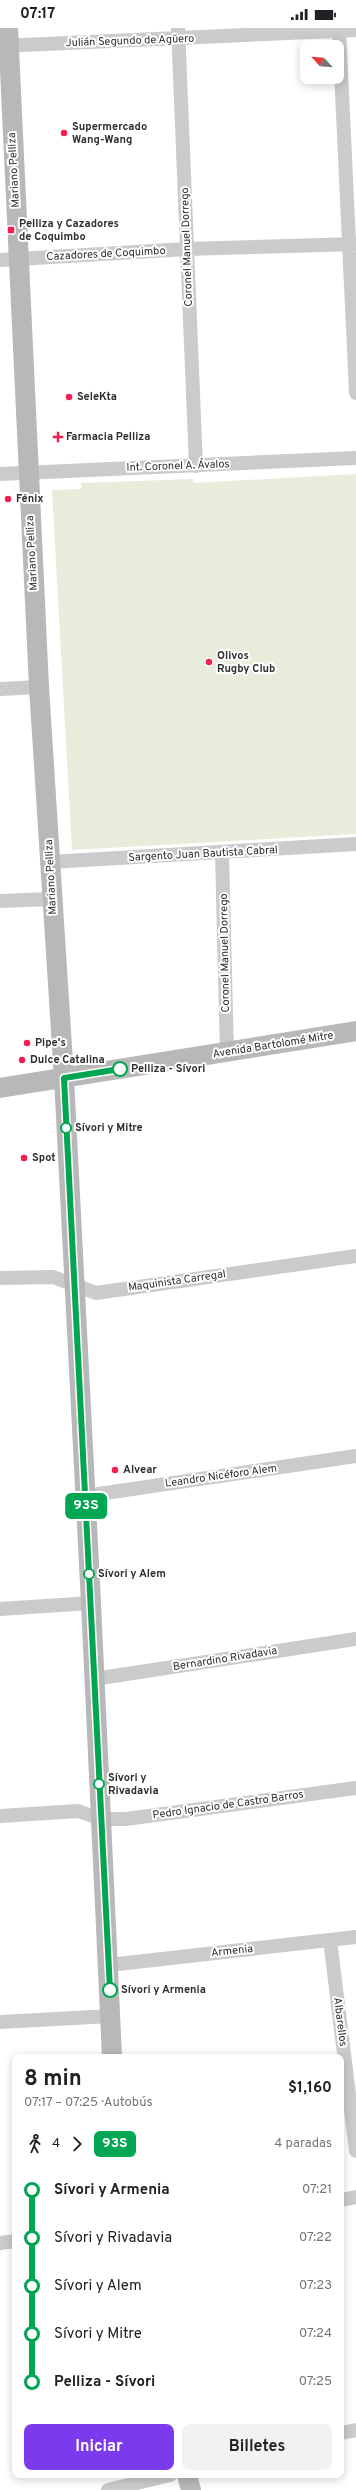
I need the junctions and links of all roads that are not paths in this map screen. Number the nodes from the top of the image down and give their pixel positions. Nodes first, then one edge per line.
1 (339, 30) edge
2 (356, 30) edge
3 (178, 33) edge
4 (5, 40) edge
5 (352, 245) edge
6 (187, 249) junction
7 (9, 260) edge
8 (356, 393) edge
9 (356, 458) edge
10 (196, 466) junction
11 (28, 472) junction
12 (0, 474) edge
13 (39, 688) junction
14 (0, 689) edge
15 (356, 844) edge
16 (222, 853) junction
17 (50, 862) junction
18 (52, 899) junction
19 (0, 901) edge
20 (356, 1031) edge
21 (227, 1053) junction
22 (64, 1078) junction
23 (0, 1088) edge
24 (356, 1256) edge
25 (0, 1278) edge
26 (74, 1285) junction
27 (356, 1456) edge
28 (85, 1496) junction
29 (91, 1603) junction
30 (0, 1609) edge
31 (356, 1639) edge
32 (94, 1679) junction
33 (356, 1788) edge
34 (0, 1816) edge
35 (101, 1819) junction
36 (356, 1937) edge
37 (330, 1940) junction
38 (109, 1965) junction
39 (111, 2016) junction
40 (0, 2022) edge
41 (112, 2054) edge
42 (356, 2151) edge
43 (356, 2197) edge
44 (344, 2199) edge
45 (12, 2241) edge
46 (0, 2243) edge
47 (356, 2430) edge
48 (344, 2432) edge
49 (158, 2478) edge
50 (188, 2478) edge
51 (108, 2490) edge
52 (191, 2490) edge

1 - 2 street, Julián Segundo de Agüero
1 - 3 street, Julián Segundo de Agüero
1 - 5 street
3 - 4 street, Julián Segundo de Agüero
3 - 6 street, Coronel Manuel Dorrego
4 - 7 street, Mariano Pelliza
5 - 6 street, Cazadores de Coquimbo
5 - 8 street
6 - 7 street, Cazadores de Coquimbo
6 - 10 street, Coronel Manuel Dorrego
7 - 11 street, Mariano Pelliza
9 - 10 street, Int. Coronel A. Ávalos
10 - 11 street, Int. Coronel A. Ávalos
11 - 12 street, Int. Coronel A. Ávalos
11 - 13 street, Mariano Pelliza
13 - 14 street
13 - 17 street, Mariano Pelliza
15 - 16 street, Sargento Juan Bautista Cabral
16 - 17 street, Sargento Juan Bautista Cabral
16 - 21 street, Coronel Manuel Dorrego
17 - 18 street, Mariano Pelliza
18 - 19 street
18 - 22 street, Mariano Pelliza
20 - 21 street, Avenida Bartolomé Mitre
21 - 22 street, Avenida Bartolomé Mitre
22 - 23 street, Avenida Bartolomé Mitre
22 - 26 street, Mariano Pelliza
24 - 26 street, Maquinista Carregal
25 - 26 street, Maquinista Carregal
26 - 28 street, Mariano Pelliza
27 - 28 street, Leandro Nicéforo Alem
28 - 29 street, Mariano Pelliza
29 - 30 street
29 - 32 street, Mariano Pelliza
31 - 32 street, Bernardino Rivadavia
32 - 35 street, Mariano Pelliza
33 - 35 street, Pedro Ignacio de Castro Barros
34 - 35 street
35 - 38 street, Mariano Pelliza
36 - 37 street, Armenia
37 - 38 street, Armenia
37 - 42 street, Albarellos
38 - 39 street, Mariano Pelliza
39 - 40 street
39 - 41 street, Mariano Pelliza
43 - 44 street
45 - 46 street
47 - 48 street
49 - 51 street
50 - 52 street

